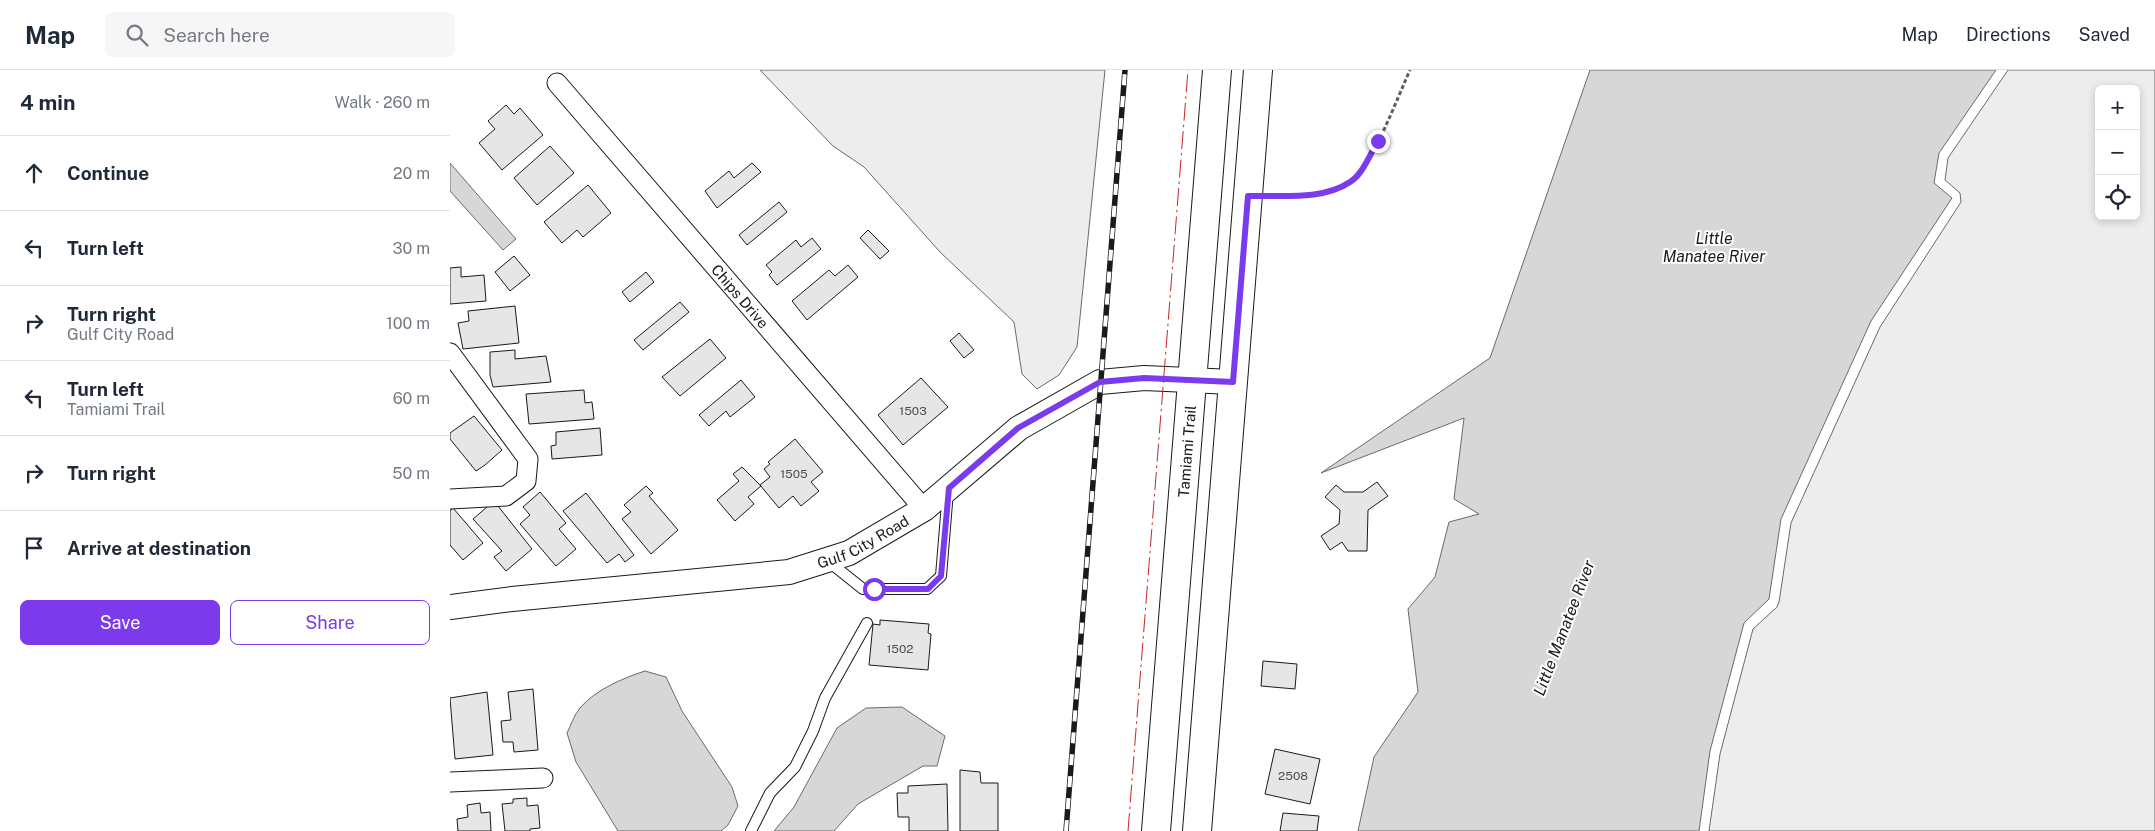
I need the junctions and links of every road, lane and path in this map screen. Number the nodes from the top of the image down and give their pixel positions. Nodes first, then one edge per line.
1 (1217, 70) edge
2 (1258, 70) edge
3 (1410, 70) edge
4 (556, 82) dead end
5 (1248, 196) junction
6 (450, 353) edge
7 (1192, 380) junction
8 (1233, 382) junction
9 (949, 488) junction
10 (450, 499) edge
11 (924, 509) junction
12 (826, 560) junction
13 (450, 608) edge
14 (867, 623) dead end
15 (544, 778) dead end
16 (450, 782) edge
17 (751, 831) edge
18 (1156, 831) edge
19 (1197, 831) edge

1 - 7 main road, Tamiami Trail
2 - 5 main road
3 - 5 path
4 - 11 street, Chips Drive
5 - 8 main road
6 - 10 street
7 - 8 street, Gulf City Road
7 - 9 street, Gulf City Road
7 - 18 main road, Tamiami Trail
8 - 19 main road
9 - 11 street, Gulf City Road
9 - 12 lane
11 - 12 street, Gulf City Road
12 - 13 street, Gulf City Road
14 - 17 lane
15 - 16 street

